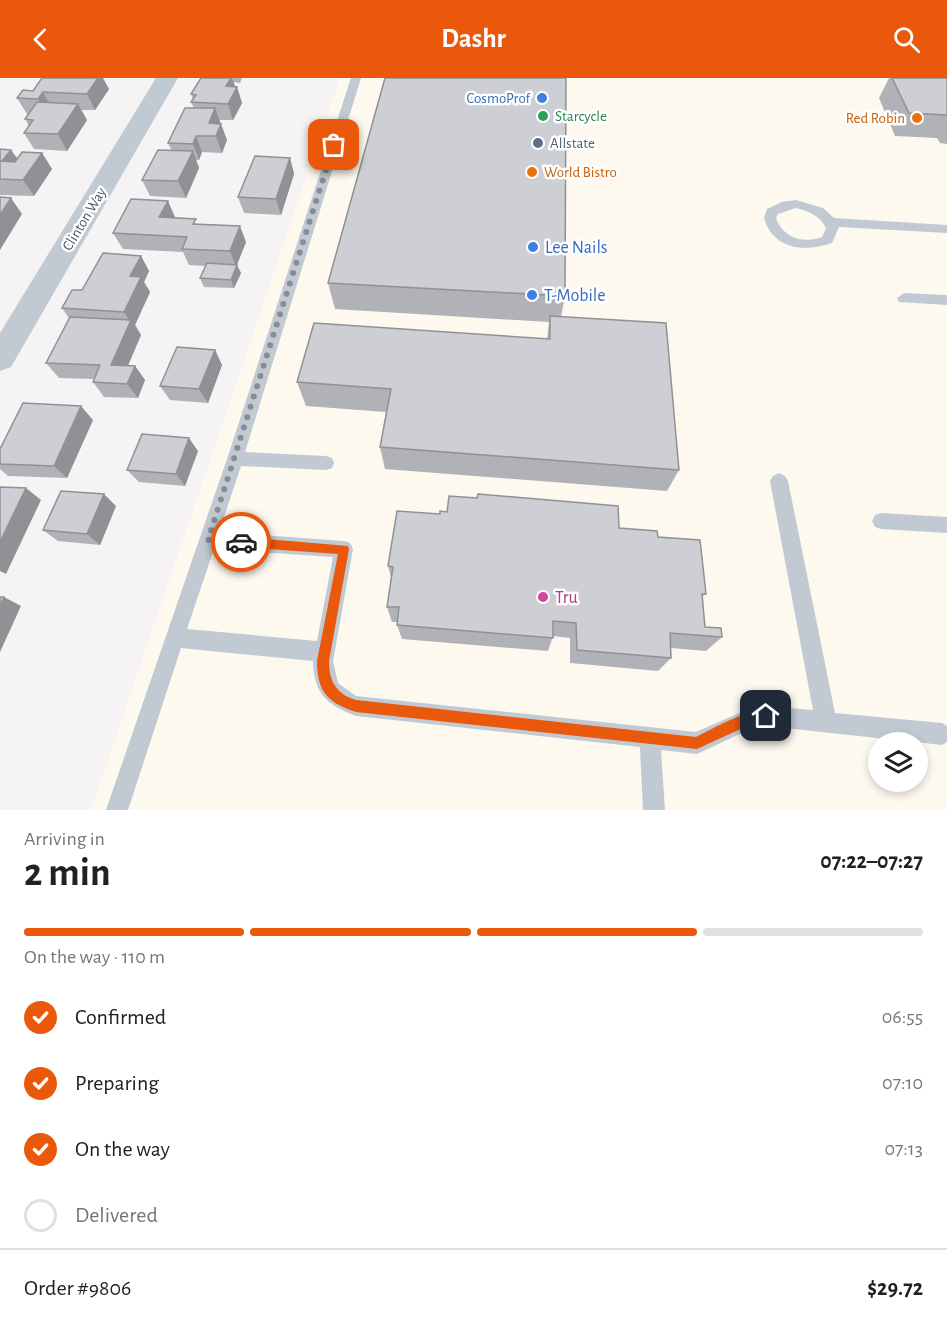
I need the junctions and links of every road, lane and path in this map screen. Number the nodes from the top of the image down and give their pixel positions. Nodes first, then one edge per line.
1 (167, 78) edge
2 (356, 78) edge
3 (830, 222) junction
4 (947, 229) edge
5 (904, 298) dead end
6 (947, 300) edge
7 (0, 359) edge
8 (235, 459) junction
9 (326, 463) dead end
10 (779, 481) dead end
11 (881, 520) dead end
12 (947, 525) edge
13 (208, 540) junction
14 (175, 638) junction
15 (325, 652) junction
16 (826, 722) junction
17 (942, 734) dead end
18 (650, 738) junction
19 (117, 810) edge
20 (654, 810) edge

1 - 7 street, Clinton Way
2 - 8 lane
3 - 3 lane
3 - 4 lane
5 - 6 lane
8 - 9 lane
8 - 13 lane
10 - 16 lane
11 - 12 lane
13 - 14 lane
13 - 15 lane
14 - 15 lane
14 - 19 lane
15 - 18 lane
16 - 17 lane
16 - 18 lane
18 - 20 lane

